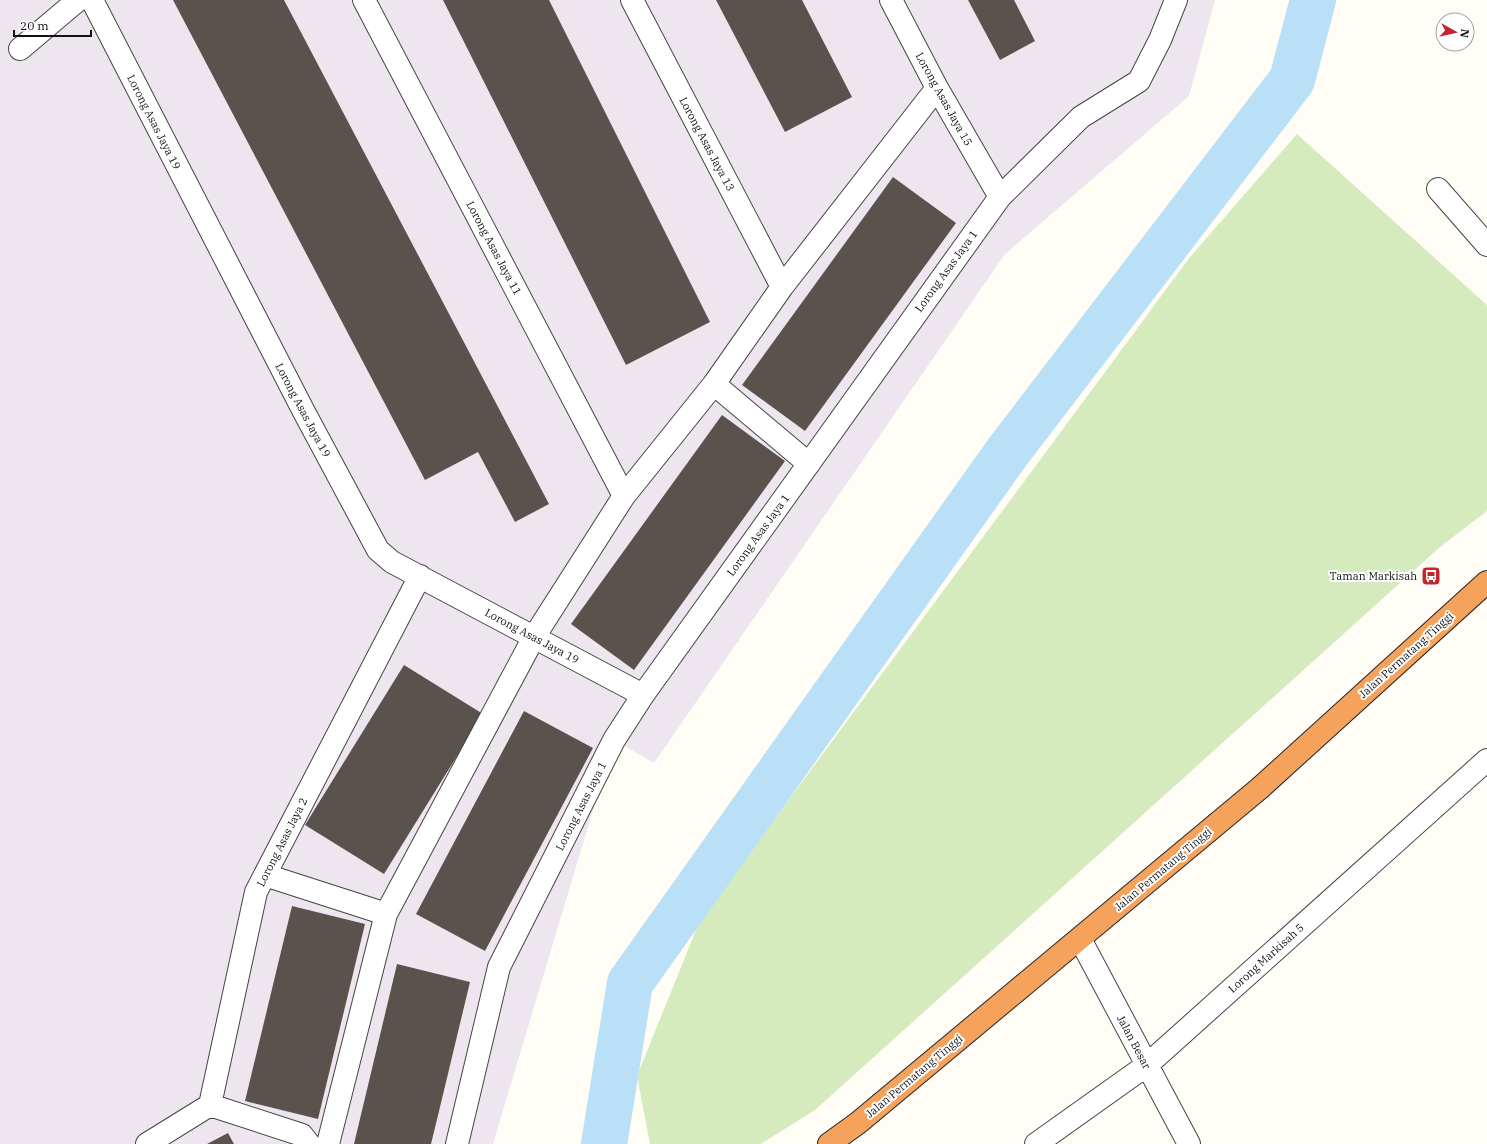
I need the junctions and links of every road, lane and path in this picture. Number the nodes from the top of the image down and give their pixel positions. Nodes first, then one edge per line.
1 (78, 0) edge
2 (92, 0) edge
3 (364, 0) edge
4 (632, 0) edge
5 (891, 0) edge
6 (1176, 0) edge
7 (20, 49) dead end
8 (937, 88) junction
9 (1438, 189) dead end
10 (1000, 197) junction
11 (1487, 245) edge
12 (782, 288) junction
13 (714, 384) junction
14 (809, 464) junction
15 (624, 496) junction
16 (420, 576) junction
17 (1487, 582) edge
18 (534, 637) junction
19 (643, 695) junction
20 (1487, 760) edge
21 (265, 875) junction
22 (386, 914) junction
23 (1080, 939) junction
24 (1147, 1065) junction
25 (210, 1105) junction
26 (147, 1144) edge
27 (309, 1144) edge
28 (328, 1144) edge
29 (457, 1144) edge
30 (829, 1144) edge
31 (1036, 1144) edge
32 (1189, 1144) edge

1 - 7 street
2 - 16 street, Lorong Asas Jaya 19
3 - 15 street, Lorong Asas Jaya 11
4 - 12 street, Lorong Asas Jaya 13
5 - 8 street, Lorong Asas Jaya 15
6 - 10 street, Lorong Asas Jaya 1
8 - 10 street, Lorong Asas Jaya 15
8 - 12 street
9 - 11 street
10 - 14 street, Lorong Asas Jaya 1
12 - 13 street
13 - 14 street
13 - 15 street
14 - 19 street, Lorong Asas Jaya 1
15 - 18 street
16 - 18 street, Lorong Asas Jaya 19
16 - 21 street, Lorong Asas Jaya 2
17 - 23 highway, Jalan Permatang Tinggi
18 - 19 street, Lorong Asas Jaya 19
18 - 22 street
19 - 29 street, Lorong Asas Jaya 1
20 - 24 street, Lorong Markisah 5
21 - 22 street
21 - 25 street, Lorong Asas Jaya 2
22 - 28 street
23 - 24 street, Jalan Besar
23 - 30 highway, Jalan Permatang Tinggi
24 - 31 street, Lorong Markisah 5
24 - 32 street, Jalan Besar
25 - 26 street
25 - 27 street

